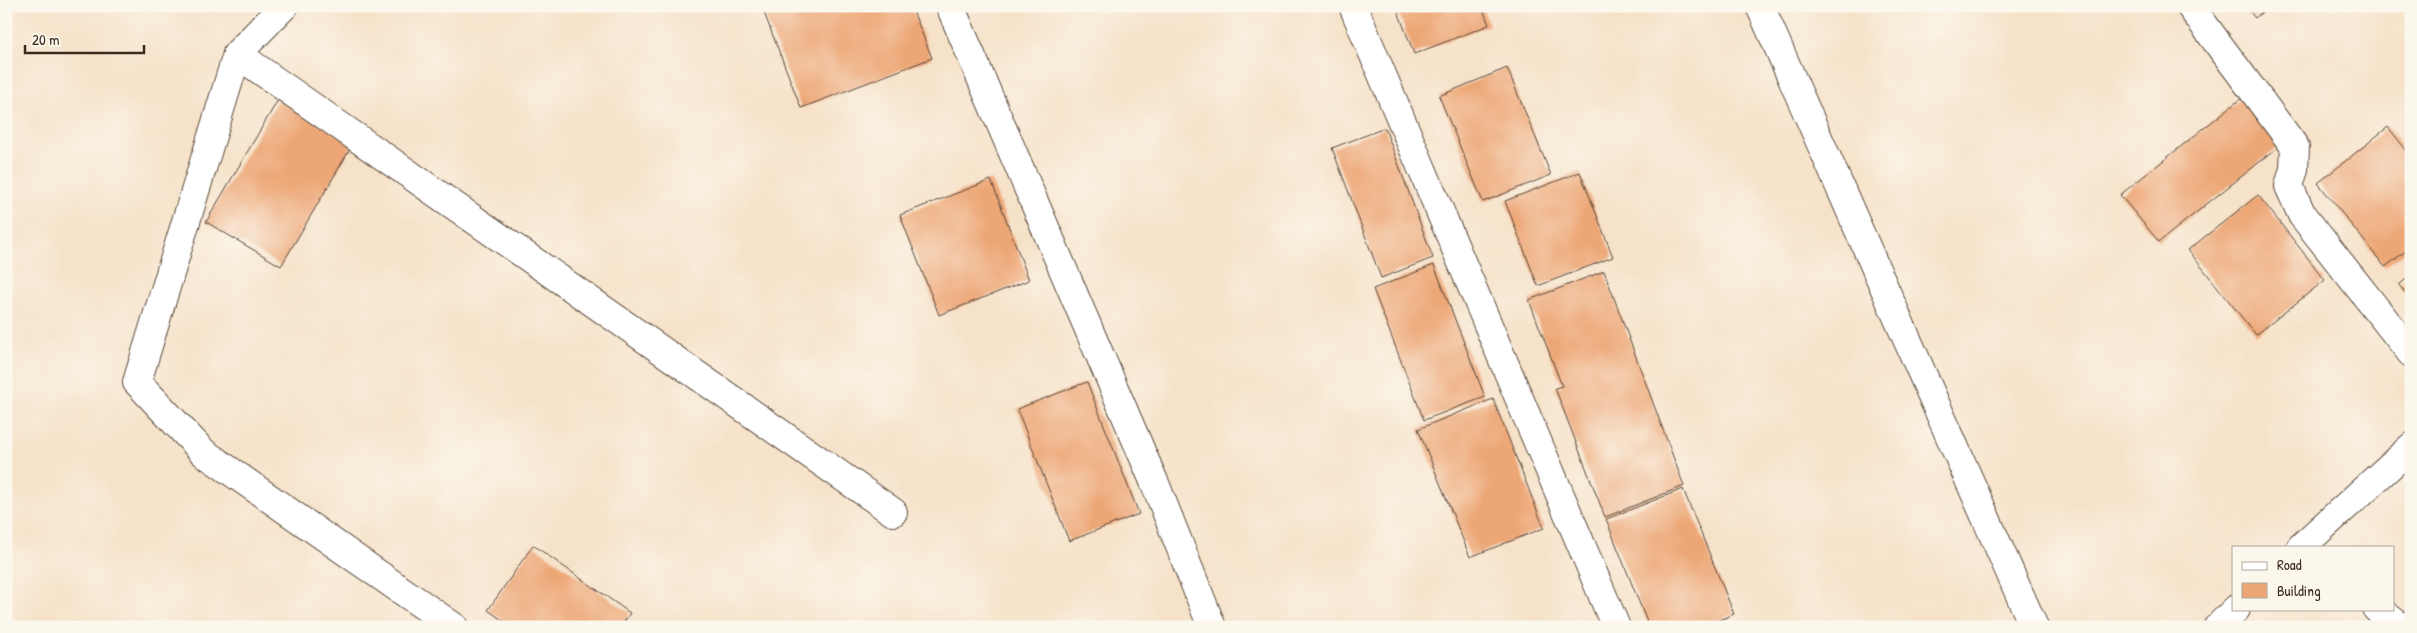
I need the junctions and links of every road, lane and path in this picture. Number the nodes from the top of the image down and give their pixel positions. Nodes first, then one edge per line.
1 (284, 6) edge
2 (950, 6) edge
3 (1352, 6) edge
4 (1760, 6) edge
5 (2190, 6) edge
6 (237, 54) junction
7 (2411, 353) edge
8 (2411, 447) edge
9 (893, 512) dead end
10 (2302, 546) edge
11 (2235, 610) edge
12 (2378, 610) edge
13 (454, 627) edge
14 (1212, 627) edge
15 (1616, 627) edge
16 (2034, 627) edge
17 (2218, 627) edge
18 (2401, 627) edge

1 - 6 street
2 - 14 street
3 - 15 street
4 - 16 street
5 - 7 street
6 - 9 street
6 - 13 street
8 - 10 street
11 - 17 street
12 - 18 street

